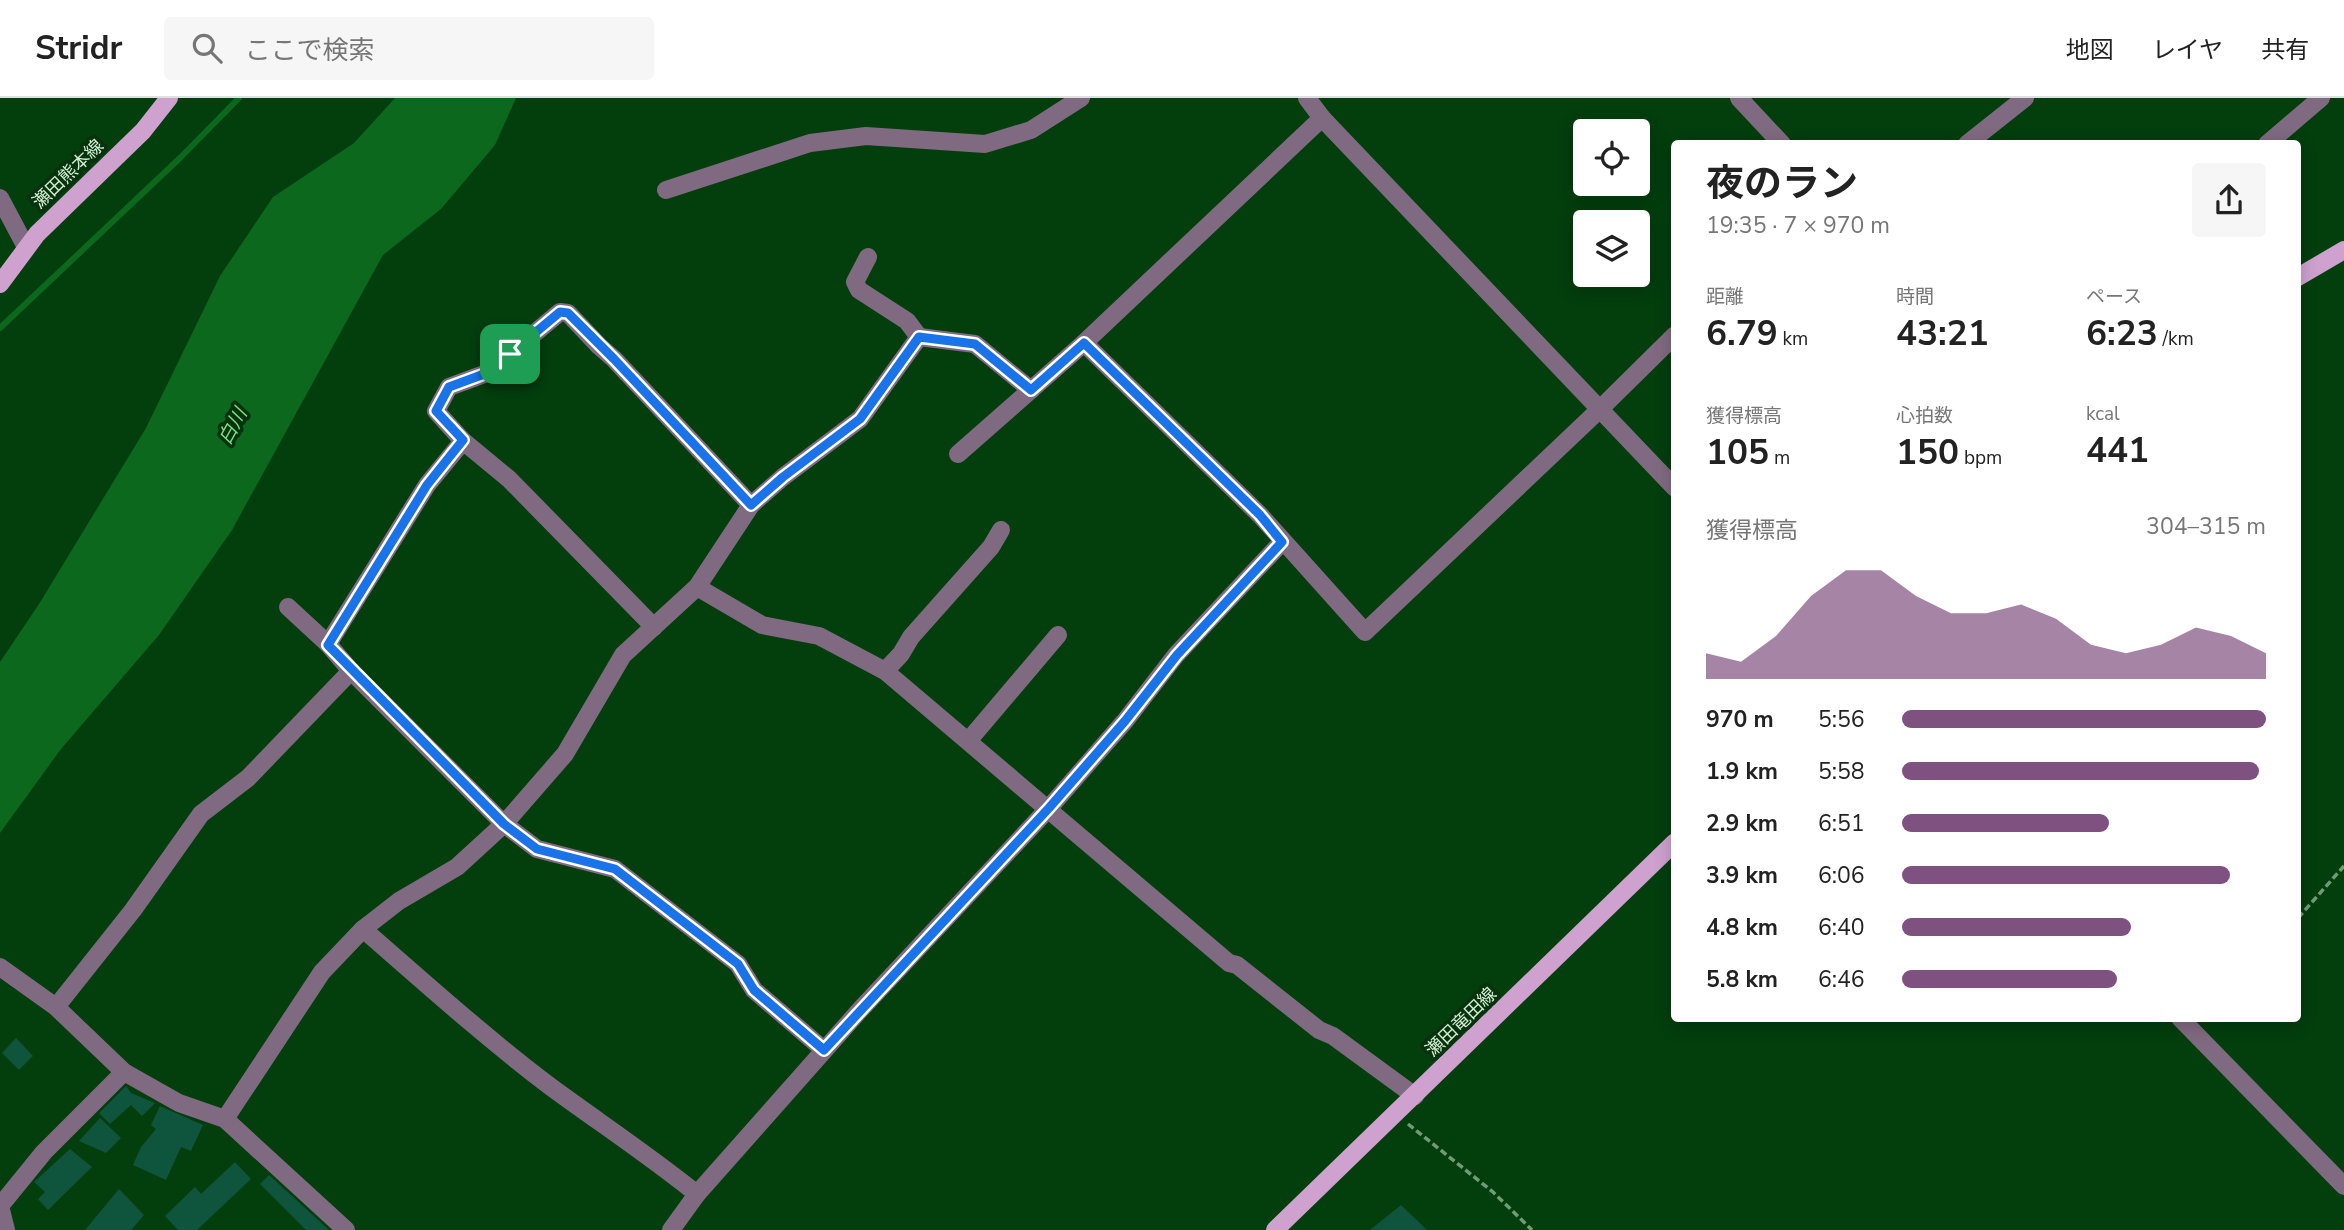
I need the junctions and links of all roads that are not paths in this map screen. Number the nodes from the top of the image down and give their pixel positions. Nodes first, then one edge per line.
1 (169, 98) edge
2 (1081, 98) edge
3 (1739, 98) edge
4 (2025, 98) edge
5 (2321, 98) edge
6 (1310, 99) edge
7 (1322, 118) junction
8 (1778, 140) edge
9 (1972, 140) edge
10 (2272, 140) edge
11 (666, 190) dead end
12 (0, 198) edge
13 (26, 247) junction
14 (2344, 250) edge
15 (868, 257) dead end
16 (2301, 275) edge
17 (0, 284) edge
18 (919, 337) junction
19 (1671, 339) edge
20 (1084, 343) junction
21 (1031, 390) junction
22 (1599, 410) junction
23 (463, 440) junction
24 (958, 454) dead end
25 (1671, 484) edge
26 (751, 505) junction
27 (1001, 530) dead end
28 (1282, 542) junction
29 (697, 586) junction
30 (288, 607) dead end
31 (654, 627) junction
32 (1058, 635) dead end
33 (328, 645) junction
34 (351, 671) junction
35 (885, 671) junction
36 (969, 740) junction
37 (1049, 808) junction
38 (504, 824) junction
39 (1671, 846) edge
40 (363, 929) junction
41 (0, 967) edge
42 (56, 1007) junction
43 (2184, 1022) edge
44 (824, 1050) junction
45 (124, 1072) junction
46 (1415, 1096) junction
47 (225, 1119) junction
48 (2344, 1186) edge
49 (697, 1194) junction
50 (6, 1230) edge
51 (346, 1230) edge
52 (671, 1230) edge
53 (1275, 1230) edge

1 - 13 main road, 瀬田熊本線
2 - 11 street
3 - 8 street
4 - 9 street
5 - 10 street
6 - 7 street
7 - 20 street
7 - 22 street
12 - 13 street
13 - 17 main road, 瀬田熊本線
14 - 16 main road
15 - 18 street
18 - 21 street
18 - 26 street
19 - 22 street
20 - 21 street
20 - 28 street
21 - 24 street
22 - 25 street
22 - 28 street
23 - 26 street
23 - 31 street
23 - 33 street
26 - 29 street
27 - 35 street
28 - 37 street
29 - 31 street
29 - 35 street
30 - 33 street
31 - 38 street
32 - 36 street
33 - 34 street
34 - 38 street
34 - 42 street
35 - 36 street
36 - 37 street
37 - 44 street
37 - 46 street
38 - 40 street
38 - 44 street
39 - 46 main road, 瀬田竜田線
40 - 47 street
40 - 49 street
41 - 42 street
42 - 45 street
43 - 48 street
44 - 49 street
45 - 47 street
45 - 50 street
46 - 53 main road, 瀬田竜田線
47 - 51 street
49 - 52 street

